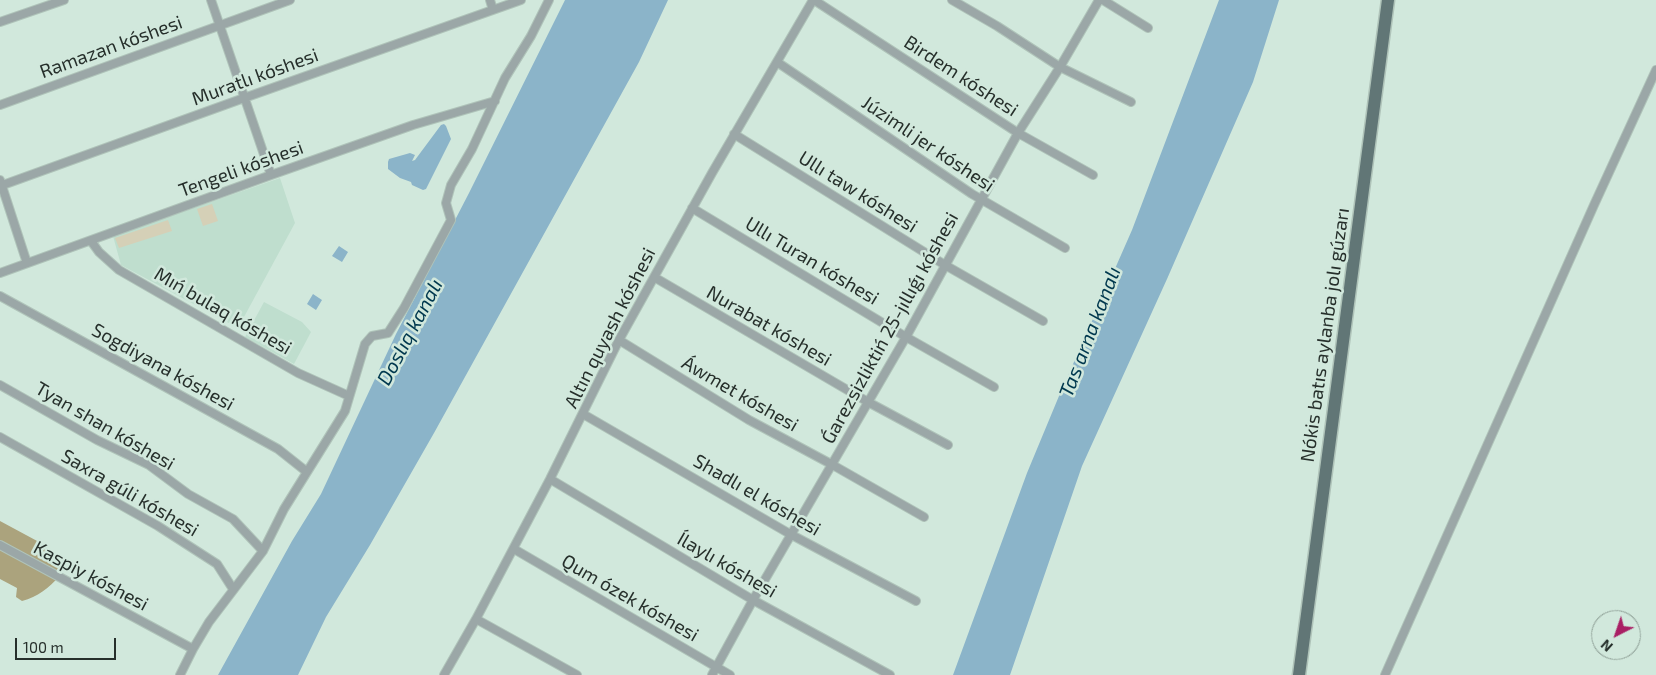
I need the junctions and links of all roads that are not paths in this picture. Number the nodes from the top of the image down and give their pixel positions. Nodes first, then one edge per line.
1 (64, 0) edge
2 (211, 0) edge
3 (290, 0) edge
4 (490, 0) edge
5 (521, 0) edge
6 (550, 0) edge
7 (813, 0) edge
8 (952, 0) edge
9 (1099, 0) edge
10 (1103, 0) edge
11 (1388, 0) edge
12 (493, 10) junction
13 (0, 22) edge
14 (220, 25) junction
15 (1148, 28) dead end
16 (777, 62) junction
17 (1060, 67) junction
18 (1656, 70) edge
19 (244, 98) junction
20 (495, 101) junction
21 (1130, 102) dead end
22 (0, 105) edge
23 (1018, 133) junction
24 (734, 134) junction
25 (271, 175) junction
26 (1093, 175) dead end
27 (1, 184) edge
28 (981, 199) junction
29 (692, 208) junction
30 (91, 241) junction
31 (1066, 248) dead end
32 (27, 263) junction
33 (945, 265) junction
34 (0, 273) edge
35 (654, 277) junction
36 (0, 296) edge
37 (1044, 321) dead end
38 (906, 337) junction
39 (619, 340) junction
40 (0, 385) edge
41 (994, 387) dead end
42 (349, 396) junction
43 (868, 402) junction
44 (584, 414) junction
45 (0, 437) edge
46 (948, 445) dead end
47 (832, 464) junction
48 (307, 472) junction
49 (550, 479) junction
50 (924, 517) dead end
51 (790, 534) junction
52 (0, 545) edge
53 (514, 549) junction
54 (263, 551) junction
55 (233, 590) junction
56 (752, 600) junction
57 (916, 601) dead end
58 (476, 619) junction
59 (193, 649) junction
60 (717, 667) junction
61 (180, 675) edge
62 (444, 675) edge
63 (577, 675) edge
64 (712, 675) edge
65 (730, 675) edge
66 (890, 675) edge
67 (1299, 675) edge
68 (1384, 675) edge

1 - 13 street
2 - 14 street
3 - 14 street, Ramazan kóshesi
4 - 12 street
5 - 12 street, Muratlı kóshesi
6 - 20 street
7 - 16 street, Altın quyash kóshesi
7 - 23 street, Birdem kóshesi
8 - 17 street
9 - 17 street, Ǵarezsizliktiń 25-jıllıǵı kóshesi
10 - 15 street
11 - 67 main road, Nókis batıs aylanba jolı gúzarı
12 - 19 street, Muratlı kóshesi
14 - 19 street
14 - 22 street, Ramazan kóshesi
16 - 24 street, Altın quyash kóshesi
16 - 28 street, Júzimli jer kóshesi
17 - 21 street
17 - 23 street, Ǵarezsizliktiń 25-jıllıǵı kóshesi
18 - 68 street
19 - 25 street
19 - 27 street, Muratlı kóshesi
20 - 25 street, Tengeli kóshesi
20 - 42 street
23 - 26 street, Birdem kóshesi
23 - 28 street, Ǵarezsizliktiń 25-jıllıǵı kóshesi
24 - 29 street, Altın quyash kóshesi
24 - 33 street, Ullı taw kóshesi
25 - 30 street, Tengeli kóshesi
27 - 32 street
28 - 31 street, Júzimli jer kóshesi
28 - 33 street, Ǵarezsizliktiń 25-jıllıǵı kóshesi
29 - 35 street, Altın quyash kóshesi
29 - 38 street, Ullı Turan kóshesi
30 - 32 street, Tengeli kóshesi
30 - 42 street, Mıń bulaq kóshesi
32 - 34 street, Tengeli kóshesi
33 - 37 street, Ullı taw kóshesi
33 - 38 street, Ǵarezsizliktiń 25-jıllıǵı kóshesi
35 - 39 street, Altın quyash kóshesi
35 - 43 street, Nurabat kóshesi
36 - 48 street, Sogdiyana kóshesi
38 - 41 street, Ullı Turan kóshesi
38 - 43 street, Ǵarezsizliktiń 25-jıllıǵı kóshesi
39 - 44 street, Altın quyash kóshesi
39 - 47 street, Áwmet kóshesi
40 - 54 street, Tyan shan kóshesi
42 - 48 street
43 - 46 street, Nurabat kóshesi
43 - 47 street, Ǵarezsizliktiń 25-jıllıǵı kóshesi
44 - 49 street, Altın quyash kóshesi
44 - 51 street, Shadlı el kóshesi
45 - 55 street, Saxra gúli kóshesi
47 - 50 street, Áwmet kóshesi
47 - 51 street, Ǵarezsizliktiń 25-jıllıǵı kóshesi
48 - 54 street
49 - 53 street, Altın quyash kóshesi
49 - 56 street, Ílaylı kóshesi
51 - 56 street, Ǵarezsizliktiń 25-jıllıǵı kóshesi
51 - 57 street, Shadlı el kóshesi
52 - 59 street, Kaspiy kóshesi
53 - 58 street, Altın quyash kóshesi
53 - 60 street, Qum ózek kóshesi
54 - 55 street
55 - 59 street
56 - 60 street, Ǵarezsizliktiń 25-jıllıǵı kóshesi
56 - 66 street, Ílaylı kóshesi
58 - 62 street, Altın quyash kóshesi
58 - 63 street
59 - 61 street
60 - 64 street, Ǵarezsizliktiń 25-jıllıǵı kóshesi
60 - 65 street, Qum ózek kóshesi

